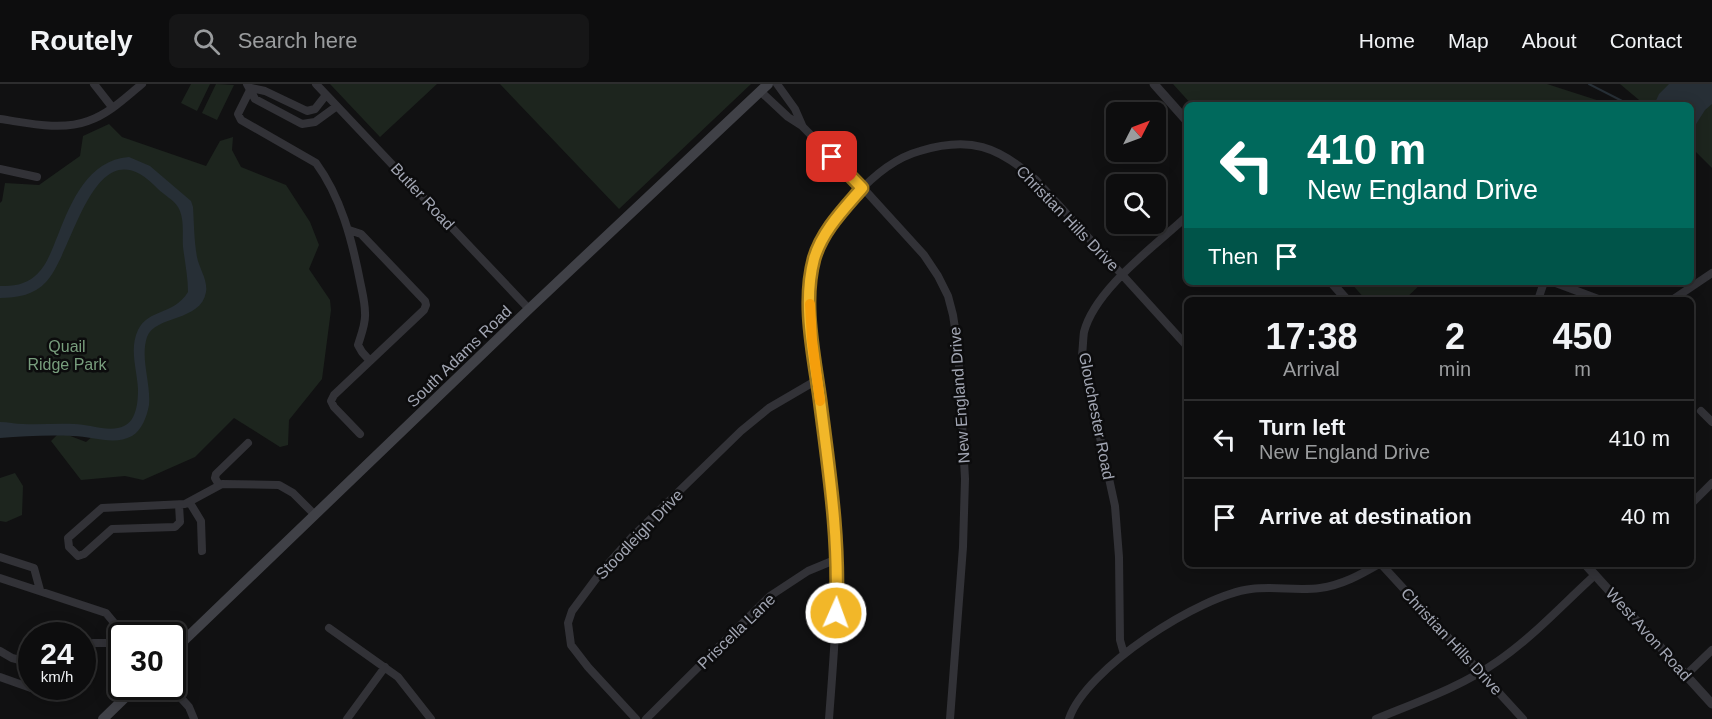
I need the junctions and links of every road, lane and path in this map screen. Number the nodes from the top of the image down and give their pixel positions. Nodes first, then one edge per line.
1 (94, 84) edge
2 (142, 84) edge
3 (316, 84) edge
4 (777, 84) edge
5 (1154, 84) edge
6 (249, 86) edge
7 (764, 88) edge
8 (326, 95) junction
9 (337, 105) junction
10 (112, 107) junction
11 (1184, 118) edge
12 (0, 119) edge
13 (802, 126) junction
14 (0, 169) edge
15 (37, 177) dead end
16 (862, 188) junction
17 (1184, 219) edge
18 (349, 230) junction
19 (1712, 273) edge
20 (1123, 274) junction
21 (1334, 285) edge
22 (1561, 285) edge
23 (1344, 297) edge
24 (1593, 297) edge
25 (1676, 297) edge
26 (529, 309) junction
27 (1184, 343) edge
28 (370, 361) junction
29 (817, 380) junction
30 (1701, 411) dead end
31 (1712, 422) edge
32 (360, 434) dead end
33 (248, 443) dead end
34 (1712, 483) edge
35 (219, 485) junction
36 (1694, 501) edge
37 (190, 503) junction
38 (179, 505) junction
39 (315, 515) junction
40 (202, 551) dead end
41 (0, 557) edge
42 (837, 559) junction
43 (1375, 567) edge
44 (1383, 567) edge
45 (1588, 567) edge
46 (1595, 575) junction
47 (0, 578) edge
48 (40, 590) junction
49 (114, 622) edge
50 (329, 628) dead end
51 (186, 639) edge
52 (1712, 650) edge
53 (0, 651) edge
54 (1124, 654) junction
55 (18, 660) edge
56 (385, 667) junction
57 (1481, 671) junction
58 (1686, 675) junction
59 (0, 677) edge
60 (18, 683) edge
61 (123, 700) edge
62 (183, 700) edge
63 (1712, 704) edge
64 (103, 719) edge
65 (194, 719) edge
66 (347, 719) edge
67 (431, 719) edge
68 (636, 719) edge
69 (646, 719) edge
70 (829, 719) edge
71 (950, 719) edge
72 (1069, 719) edge
73 (1376, 719) edge
74 (1523, 719) edge

1 - 10 street
2 - 10 street
3 - 8 street, Butler Road
4 - 13 street, New England Drive
5 - 11 street
6 - 8 street
6 - 9 street
6 - 18 street
7 - 13 street, New England Drive
7 - 26 main road, South Adams Road
8 - 9 street, Butler Road
9 - 26 street, Butler Road
10 - 12 street
13 - 16 street, New England Drive
14 - 15 street
16 - 20 street, Christian Hills Drive
16 - 29 street, Christian Hills Drive
16 - 71 street, New England Drive
17 - 20 street, Glouchester Road
18 - 28 street
18 - 28 street
19 - 25 street
20 - 27 street, Christian Hills Drive
20 - 54 street, Glouchester Road
21 - 23 street
22 - 24 street
26 - 39 main road, South Adams Road
28 - 32 street
29 - 42 street, Christian Hills Drive
29 - 68 street, Stoodleigh Drive
30 - 31 street
33 - 35 street
34 - 36 street
35 - 37 street
35 - 39 street
37 - 38 street
37 - 40 street
38 - 38 street
39 - 51 main road, South Adams Road
41 - 48 street
42 - 69 street, Priscella Lane
42 - 70 street, Christian Hills Drive
43 - 54 street
44 - 57 street, Christian Hills Drive
45 - 46 street, West Avon Road
46 - 57 street
46 - 58 street, West Avon Road
47 - 48 street
48 - 49 street
50 - 56 street
52 - 58 street
53 - 55 street
54 - 72 street
56 - 66 street
56 - 67 street
57 - 73 street
57 - 74 street, Christian Hills Drive
58 - 63 street, West Avon Road
59 - 60 street
61 - 64 main road
62 - 65 street

